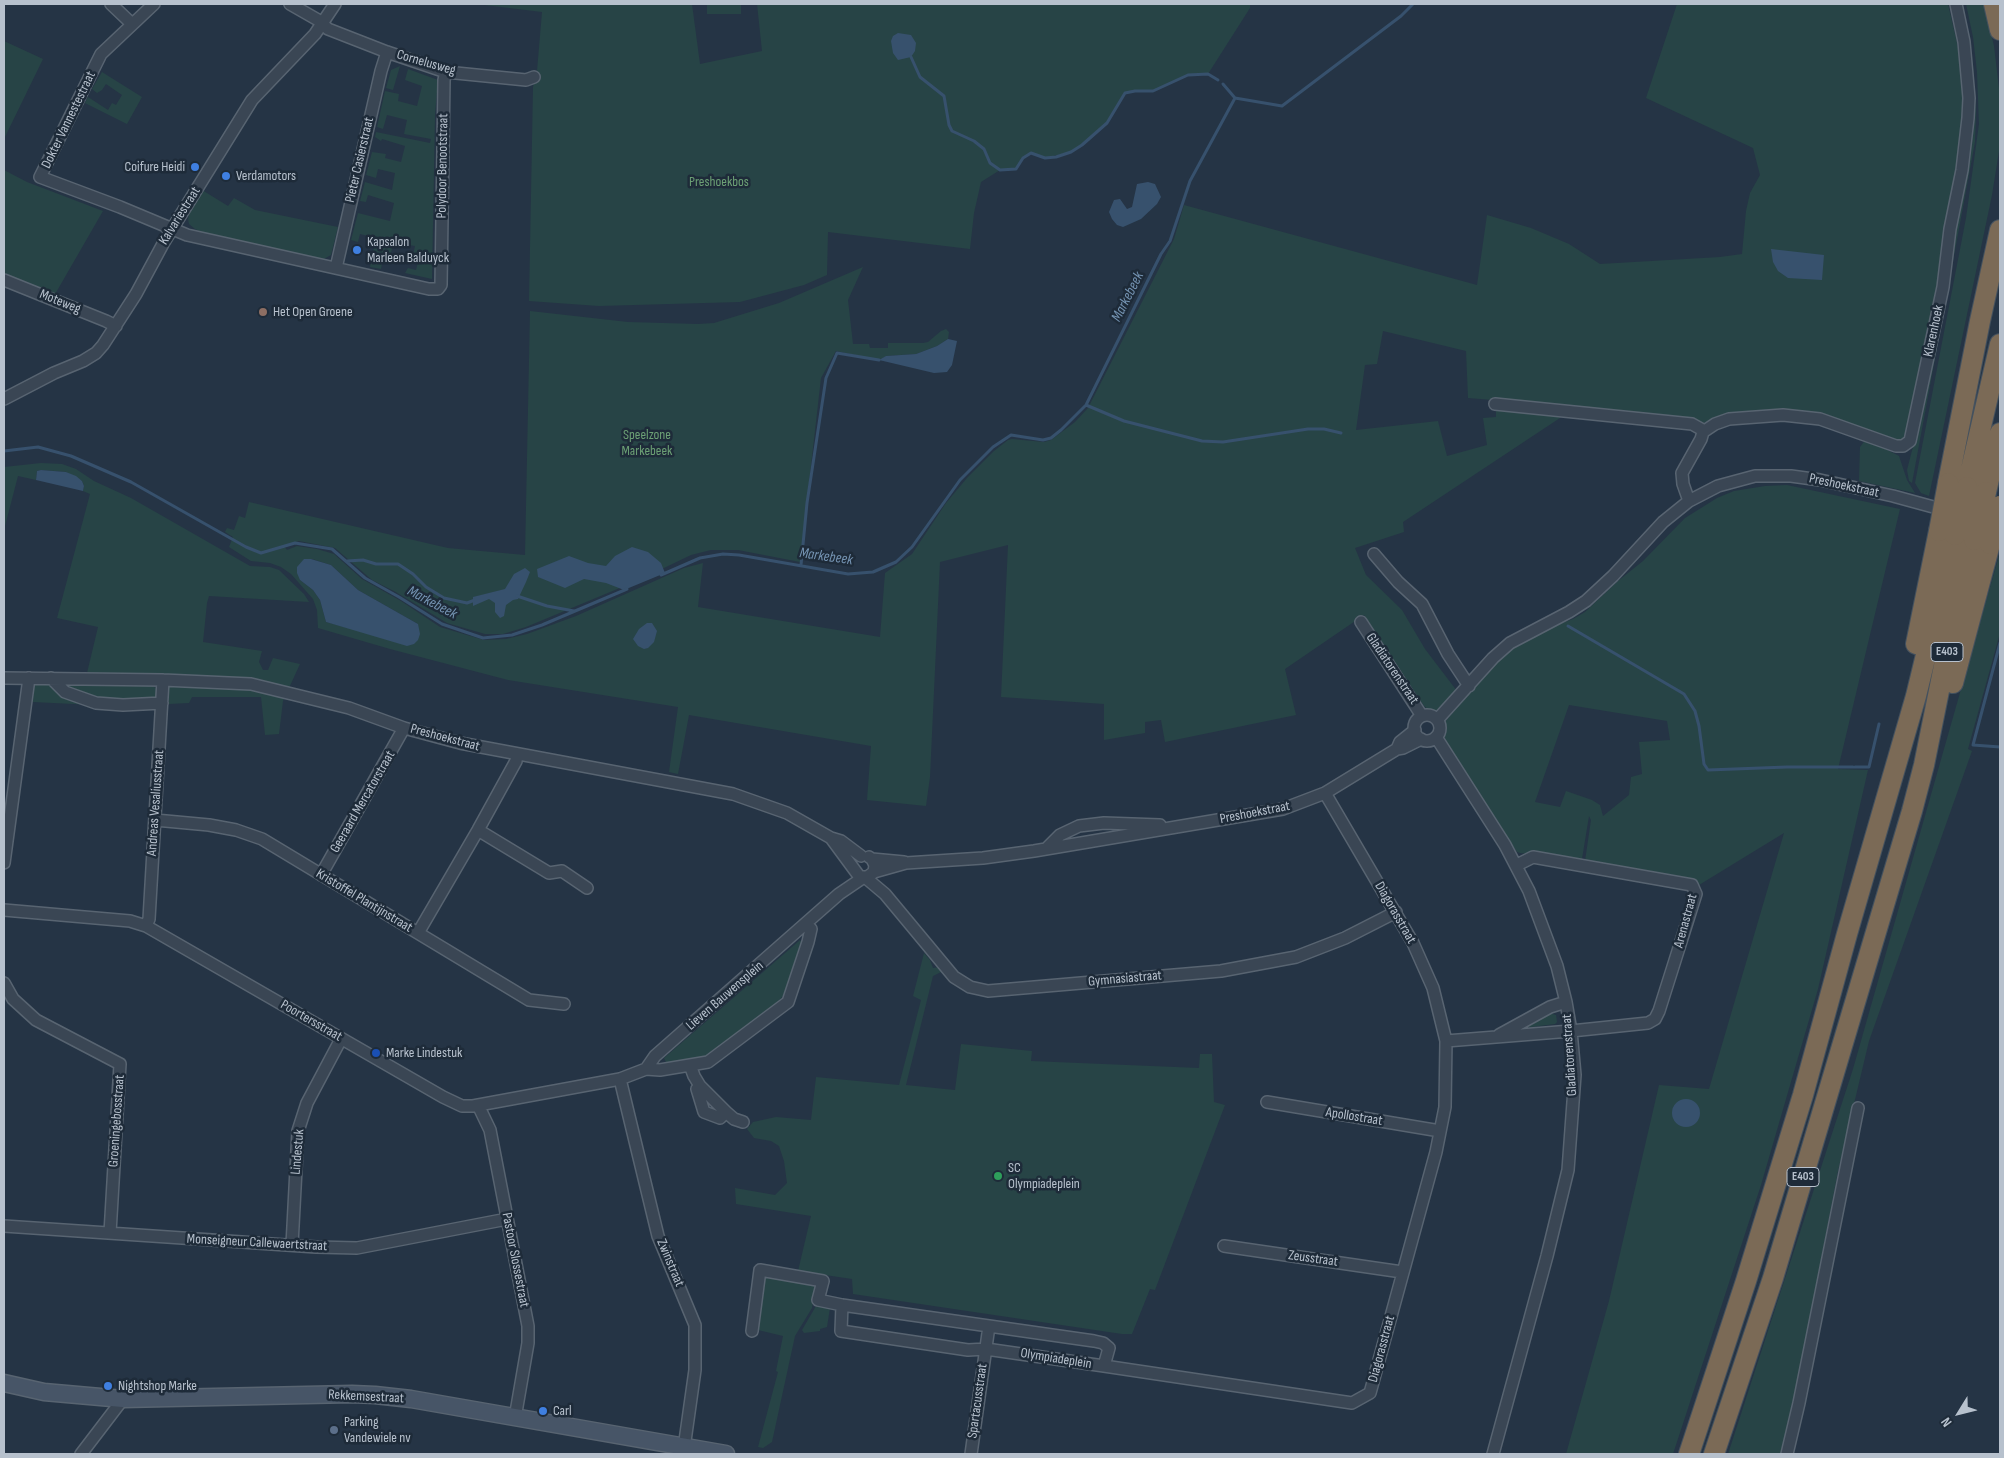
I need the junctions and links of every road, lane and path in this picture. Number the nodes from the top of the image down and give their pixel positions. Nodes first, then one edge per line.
1 (111, 4) edge
2 (154, 4) edge
3 (290, 4) edge
4 (335, 4) edge
5 (1956, 4) edge
6 (1994, 4) edge
7 (132, 24) junction
8 (323, 24) junction
9 (2000, 30) edge
10 (387, 52) junction
11 (446, 72) junction
12 (534, 77) dead end
13 (172, 230) junction
14 (2000, 230) edge
15 (336, 268) junction
16 (4, 280) edge
17 (116, 326) junction
18 (2000, 344) edge
19 (4, 399) edge
20 (1495, 404) dead end
21 (1703, 432) junction
22 (2000, 433) edge
23 (1967, 487) junction
24 (1689, 501) junction
25 (2000, 506) edge
26 (2000, 524) edge
27 (1965, 538) junction
28 (1374, 554) dead end
29 (1361, 622) dead end
30 (4, 678) edge
31 (29, 678) junction
32 (51, 678) junction
33 (163, 680) junction
34 (1469, 686) junction
35 (162, 703) junction
36 (1422, 716) junction
37 (1437, 720) junction
38 (404, 728) junction
39 (1418, 734) junction
40 (1436, 737) junction
41 (517, 755) junction
42 (1325, 793) junction
43 (155, 820) junction
44 (1189, 825) junction
45 (478, 830) junction
46 (831, 838) junction
47 (1046, 849) junction
48 (867, 858) junction
49 (4, 863) edge
50 (906, 863) junction
51 (1517, 865) junction
52 (854, 869) junction
53 (321, 875) junction
54 (869, 875) junction
55 (587, 888) dead end
56 (839, 894) junction
57 (4, 910) edge
58 (1396, 912) junction
59 (806, 924) junction
60 (146, 926) junction
61 (418, 934) junction
62 (4, 983) edge
63 (1566, 1002) junction
64 (564, 1004) dead end
65 (1571, 1031) junction
66 (1496, 1037) junction
67 (341, 1038) junction
68 (1446, 1041) junction
69 (690, 1065) junction
70 (646, 1069) junction
71 (620, 1079) junction
72 (1267, 1102) dead end
73 (478, 1105) junction
74 (1858, 1108) dead end
75 (743, 1122) dead end
76 (1440, 1131) junction
77 (507, 1218) junction
78 (4, 1226) edge
79 (110, 1233) junction
80 (292, 1245) junction
81 (1224, 1246) dead end
82 (1402, 1272) junction
83 (842, 1305) junction
84 (988, 1326) junction
85 (752, 1331) dead end
86 (986, 1349) junction
87 (1104, 1366) junction
88 (4, 1383) edge
89 (123, 1399) junction
90 (515, 1418) junction
91 (684, 1448) junction
92 (81, 1454) edge
93 (726, 1454) edge
94 (971, 1454) edge
95 (1493, 1454) edge
96 (1689, 1454) edge
97 (1714, 1454) edge
98 (1787, 1454) edge

1 - 7 street
2 - 7 street, Dokter Vannestestraat
3 - 8 street, Cornelusweg
4 - 8 street, Kalvariestraat
5 - 21 street, Klarenhoek
6 - 9 highway
7 - 13 street, Dokter Vannestestraat
8 - 10 street, Cornelusweg
8 - 13 street, Kalvariestraat
10 - 11 street, Cornelusweg
10 - 15 street, Pieter Casierstraat
11 - 12 street, Cornelusweg
11 - 15 street, Polydoor Benootstraat
13 - 15 street
13 - 17 street, Kalvariestraat
14 - 23 highway
16 - 17 street, Moteweg
17 - 19 street, Kalvariestraat
18 - 23 highway, E403
20 - 21 street
21 - 24 street
22 - 23 highway, E403
23 - 27 highway, E403, bridge
23 - 27 highway, bridge
24 - 26 street, Preshoekstraat
24 - 34 street, Preshoekstraat
25 - 27 highway, bridge
27 - 96 highway, E403
27 - 97 highway, E403
28 - 34 street
29 - 36 street, Gladiatorenstraat
30 - 31 street, Preshoekstraat
31 - 32 street, Preshoekstraat
31 - 49 street
32 - 33 street, Preshoekstraat
32 - 35 street
33 - 35 street, Andreas Vesaliusstraat
33 - 38 street, Preshoekstraat
34 - 37 street, Preshoekstraat
35 - 43 street, Andreas Vesaliusstraat
36 - 37 street
36 - 39 street
37 - 40 street
38 - 41 street, Preshoekstraat
38 - 53 street, Geeraard Mercatorstraat
39 - 40 street
39 - 42 street, Preshoekstraat
40 - 51 street, Gladiatorenstraat
41 - 45 street
41 - 46 street, Preshoekstraat
42 - 44 street, Preshoekstraat
42 - 58 street, Diagorasstraat
43 - 53 street, Kristoffel Plantijnstraat
43 - 60 street, Andreas Vesaliusstraat
44 - 47 street, Preshoekstraat
44 - 47 street, Preshoekstraat
45 - 55 street
45 - 61 street
46 - 48 street, Preshoekstraat
46 - 52 street, Preshoekstraat
47 - 50 street, Preshoekstraat
48 - 50 street, Preshoekstraat
48 - 52 street
48 - 54 street
50 - 54 street, Preshoekstraat
51 - 63 street, Gladiatorenstraat
51 - 65 street, Arenastraat
52 - 54 street
52 - 56 street, Lieven Bauwensplein
53 - 61 street, Kristoffel Plantijnstraat
54 - 56 street, Lieven Bauwensplein
54 - 58 street, Gymnasiastraat
56 - 59 street, Lieven Bauwensplein
57 - 60 street, Poortersstraat
58 - 68 street, Diagorasstraat
59 - 69 street, Lieven Bauwensplein
59 - 70 street, Lieven Bauwensplein
60 - 67 street, Poortersstraat
61 - 64 street, Kristoffel Plantijnstraat
62 - 79 street, Groeningebosstraat
63 - 65 street, Gladiatorenstraat
63 - 66 street
65 - 66 street
65 - 95 street, Gladiatorenstraat
66 - 68 street
67 - 73 street, Poortersstraat
67 - 80 street, Lindestuk
68 - 76 street, Diagorasstraat
69 - 70 street, Lieven Bauwensplein
69 - 75 street
70 - 71 street, Lieven Bauwensplein
71 - 73 street, Poortersstraat
71 - 91 street, Zwinstraat
72 - 76 street, Apollostraat
73 - 77 street, Pastoor Slossestraat
74 - 98 street
76 - 82 street, Diagorasstraat
77 - 80 street, Monseigneur Callewaertstraat
77 - 90 street, Pastoor Slossestraat
78 - 79 street, Monseigneur Callewaertstraat
79 - 80 street, Monseigneur Callewaertstraat
81 - 82 street, Zeusstraat
82 - 87 street, Diagorasstraat
83 - 84 street, Olympiadeplein
83 - 85 street, Olympiadeplein
83 - 86 street, Olympiadeplein
84 - 86 street
84 - 87 street, Olympiadeplein
86 - 87 street, Olympiadeplein
86 - 94 street, Spartacusstraat
88 - 89 street, Rekkemsestraat
89 - 90 street, Rekkemsestraat
89 - 92 street
90 - 91 street, Rekkemsestraat
91 - 93 street, Rekkemsestraat

